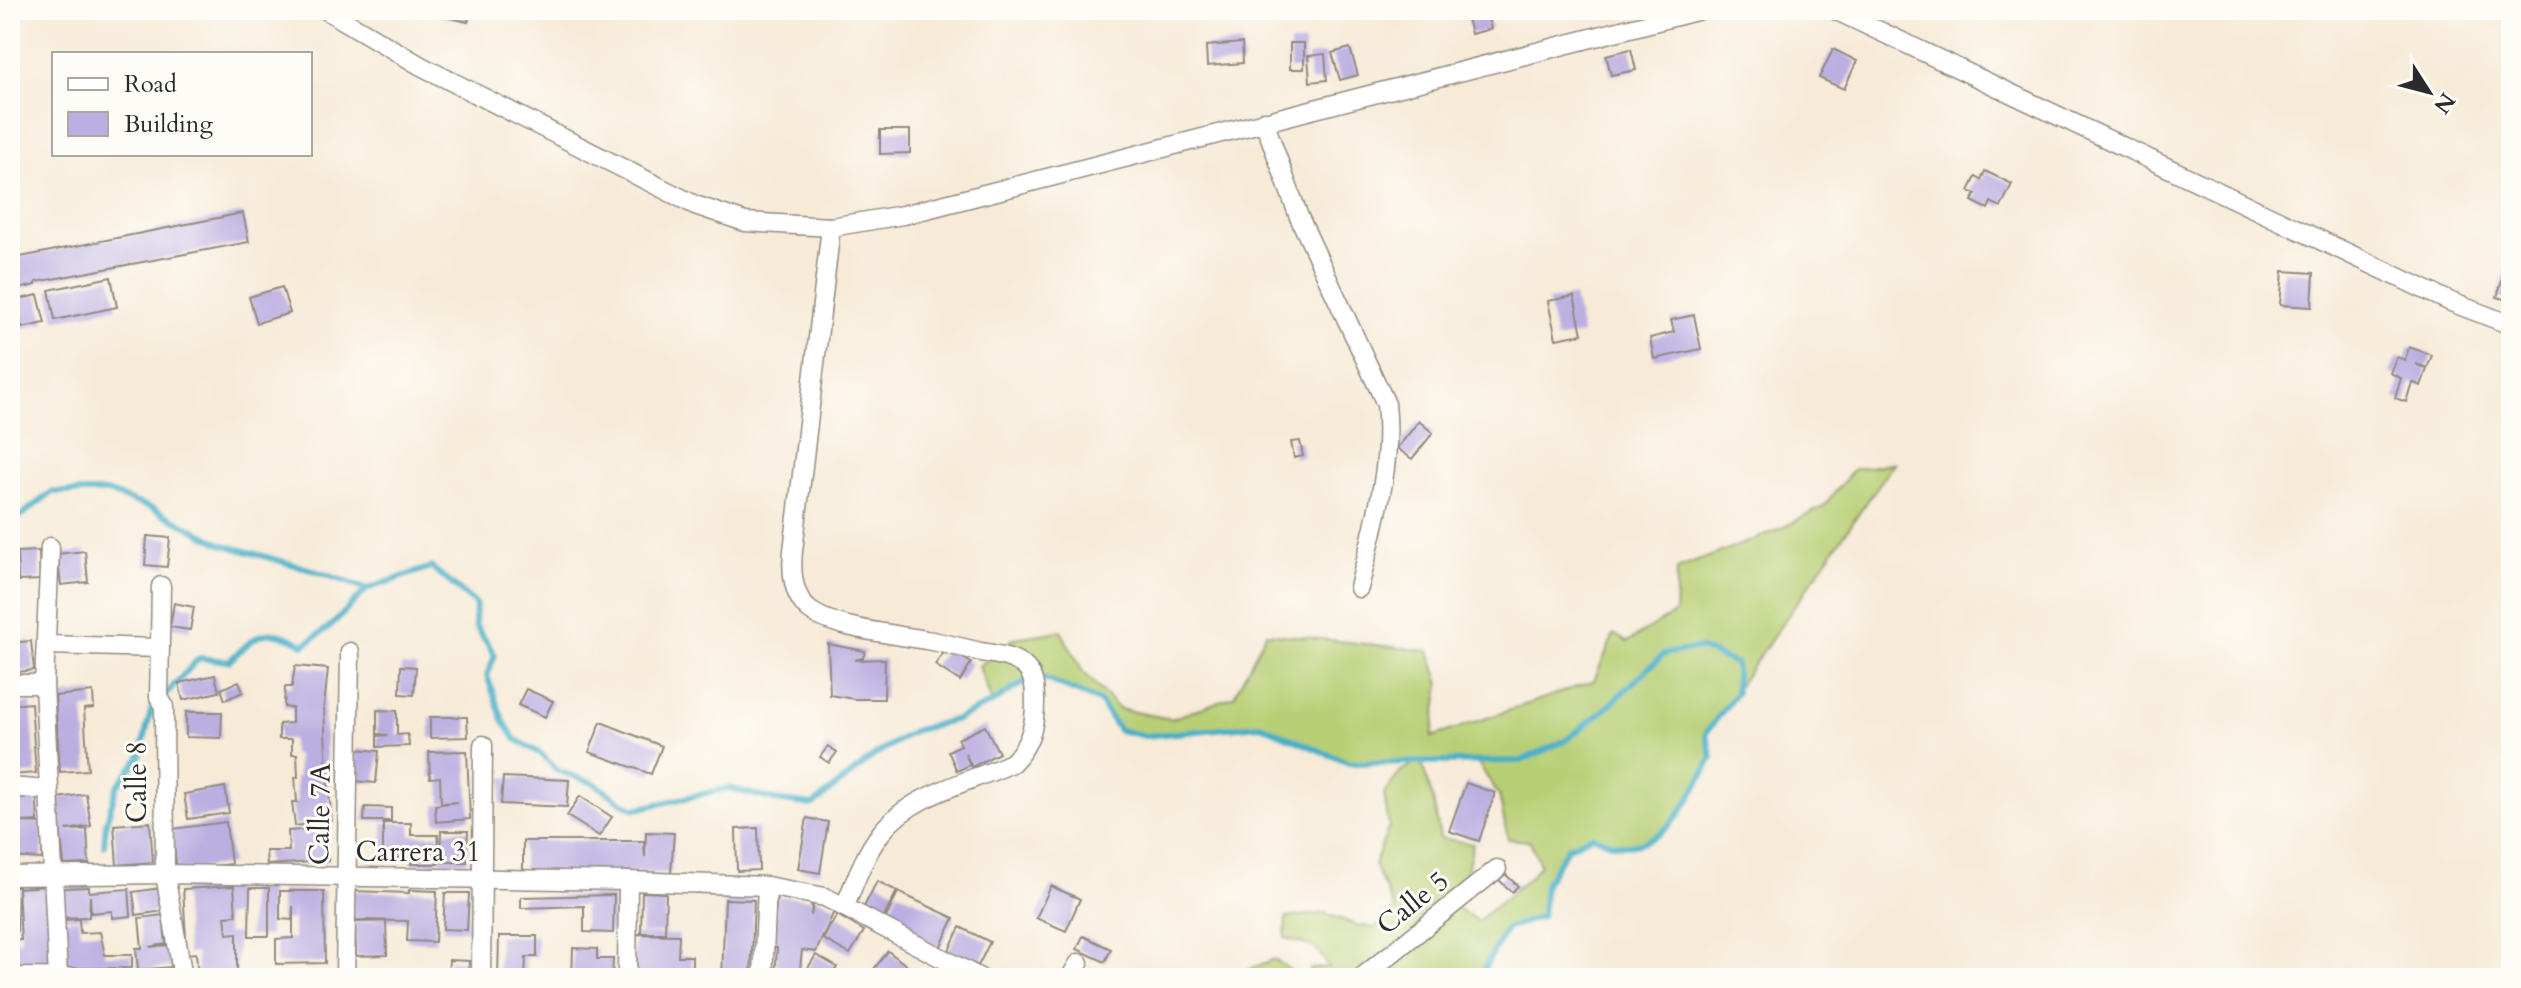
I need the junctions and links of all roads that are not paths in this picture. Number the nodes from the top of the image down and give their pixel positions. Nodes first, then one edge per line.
1 (326, 10) edge
2 (1700, 10) edge
3 (1835, 10) edge
4 (1264, 121) junction
5 (831, 227) junction
6 (2511, 325) edge
7 (50, 547) dead end
8 (161, 586) dead end
9 (1359, 588) dead end
10 (46, 645) junction
11 (160, 648) junction
12 (350, 652) dead end
13 (10, 684) edge
14 (44, 684) junction
15 (483, 745) dead end
16 (10, 787) edge
17 (48, 790) junction
18 (1497, 869) dead end
19 (165, 874) junction
20 (10, 876) edge
21 (53, 877) junction
22 (483, 878) junction
23 (345, 879) junction
24 (628, 881) junction
25 (767, 886) junction
26 (845, 906) junction
27 (10, 977) edge
28 (58, 977) edge
29 (119, 978) edge
30 (183, 978) edge
31 (345, 978) edge
32 (481, 978) edge
33 (627, 978) edge
34 (763, 978) edge
35 (980, 978) edge
36 (1361, 978) edge

1 - 5 street
2 - 4 street
3 - 6 street
4 - 5 street
4 - 9 street
5 - 26 street
7 - 10 street
8 - 11 street, Calle 8
10 - 11 street
10 - 14 street
11 - 19 street, Calle 8
12 - 23 street, Calle 7A
13 - 14 street
14 - 17 street
15 - 22 street
16 - 17 street
17 - 21 street
18 - 36 street, Calle 5
19 - 21 street, Carrera 31
19 - 23 street, Carrera 31
19 - 30 street, Calle 8
20 - 21 street, Carrera 31
21 - 28 street
22 - 23 street, Carrera 31
22 - 24 street, Carrera 31
22 - 32 street
23 - 31 street, Calle 7A
24 - 25 street, Carrera 31
24 - 33 street
25 - 26 street, Carrera 31
25 - 34 street
26 - 35 street, Carrera 31
27 - 28 street
28 - 29 street

